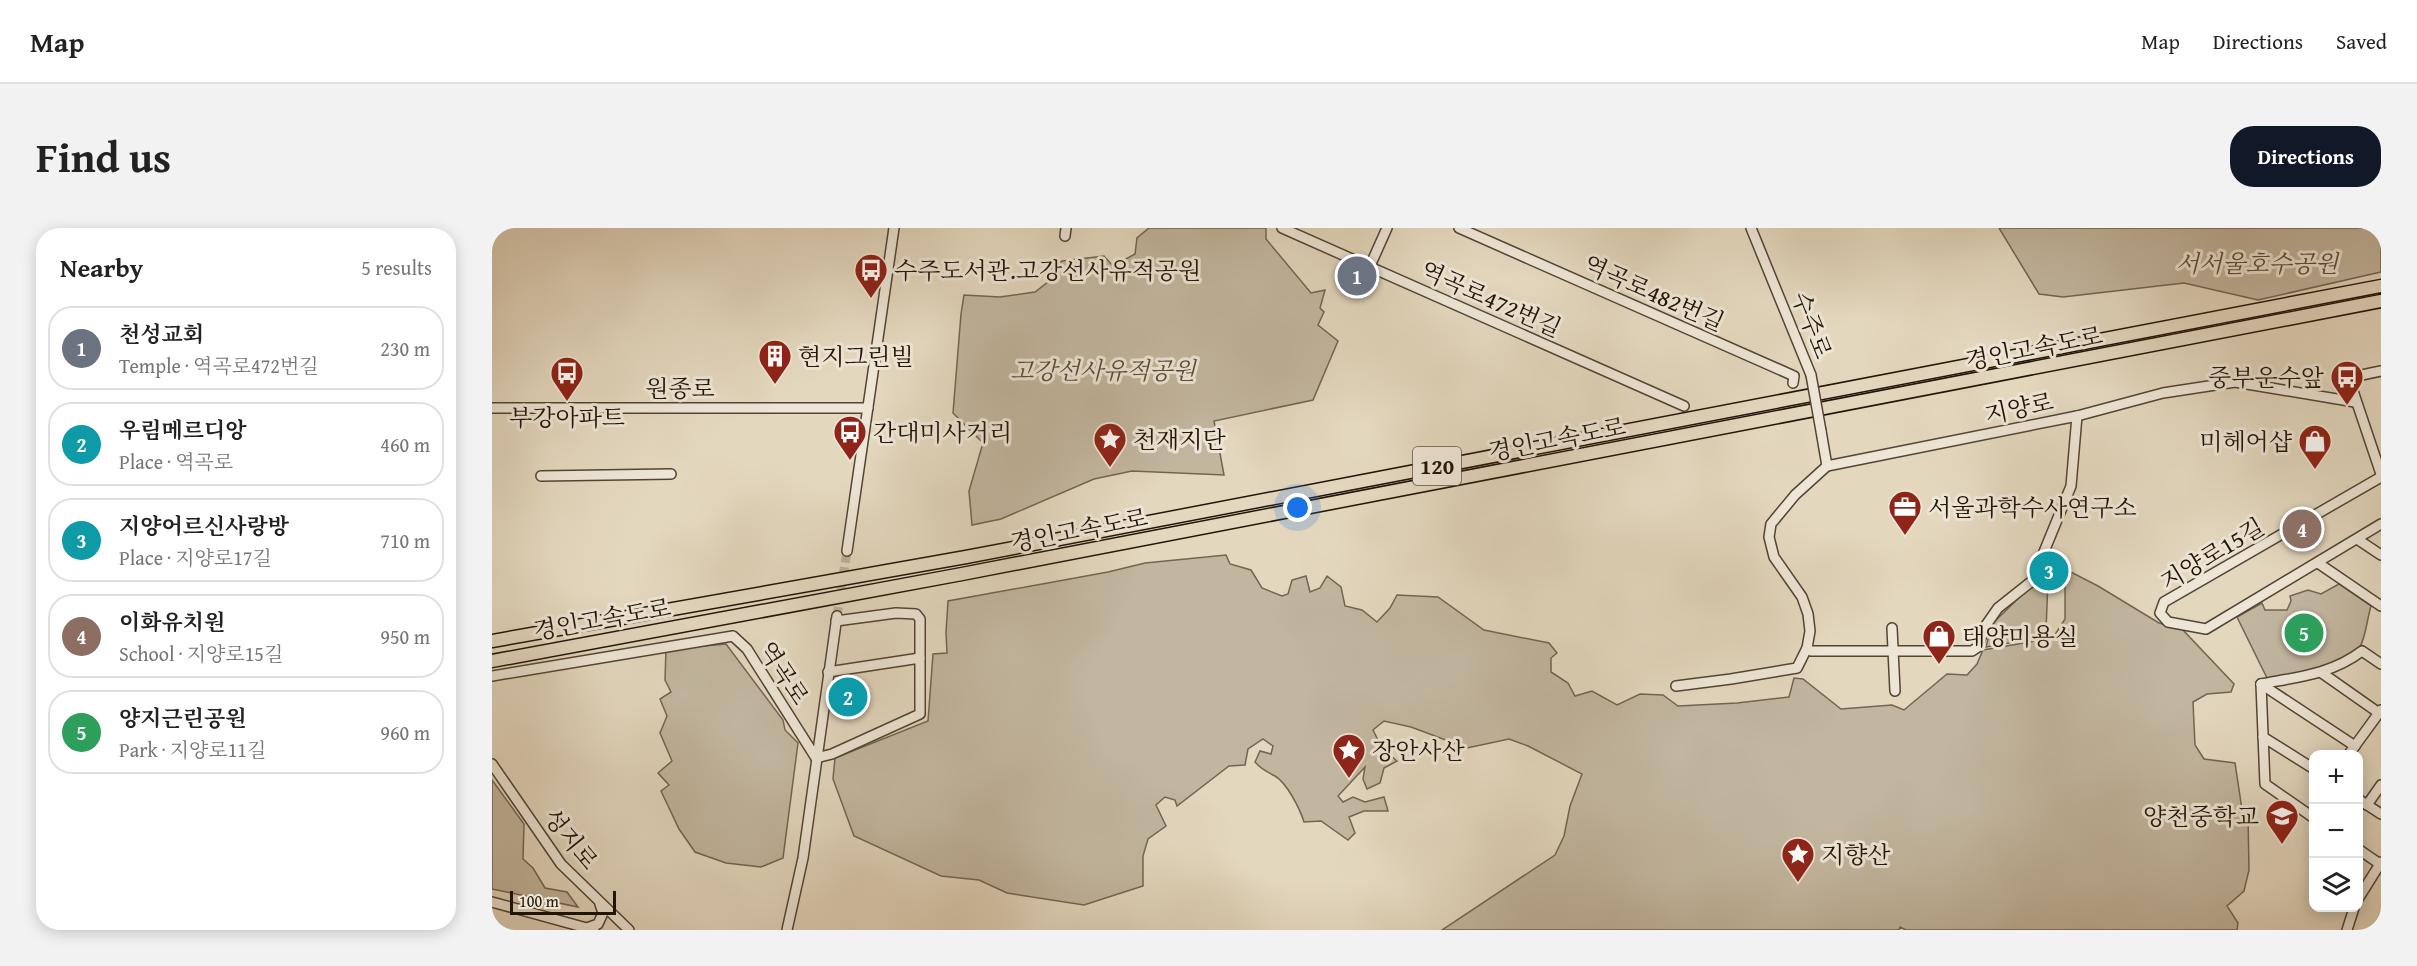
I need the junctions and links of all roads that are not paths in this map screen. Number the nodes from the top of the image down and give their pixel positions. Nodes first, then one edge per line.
1 (894, 228) edge
2 (1282, 228) edge
3 (1387, 228) edge
4 (1459, 228) edge
5 (1755, 229) edge
6 (1370, 266) junction
7 (2381, 286) edge
8 (2381, 301) edge
9 (2347, 309) junction
10 (2381, 309) edge
11 (2381, 371) edge
12 (1793, 383) dead end
13 (2355, 402) junction
14 (1684, 406) dead end
15 (492, 408) edge
16 (868, 408) junction
17 (2077, 416) junction
18 (1827, 466) junction
19 (671, 474) dead end
20 (542, 476) dead end
21 (2381, 476) edge
22 (2381, 524) edge
23 (2357, 539) junction
24 (847, 551) tunnel mouth
25 (2381, 555) edge
26 (2318, 563) junction
27 (2381, 606) edge
28 (1892, 628) dead end
29 (492, 641) edge
30 (1807, 648) junction
31 (1892, 650) junction
32 (920, 658) junction
33 (492, 661) edge
34 (2381, 664) edge
35 (828, 672) junction
36 (2322, 673) junction
37 (492, 676) edge
38 (2261, 684) junction
39 (1676, 686) dead end
40 (1895, 691) dead end
41 (2380, 711) edge
42 (2263, 737) junction
43 (2352, 750) edge
44 (816, 758) junction
45 (492, 764) edge
46 (2309, 766) edge
47 (2381, 785) edge
48 (2363, 802) edge
49 (2367, 805) junction
50 (2381, 814) edge
51 (2309, 815) edge
52 (2363, 852) edge
53 (2380, 864) edge
54 (2363, 891) edge
55 (492, 902) edge
56 (599, 902) junction
57 (2353, 912) edge
58 (590, 929) edge
59 (629, 930) edge
60 (787, 930) edge
61 (2347, 930) edge

1 - 16 street
2 - 6 street, 역곡로472번길
3 - 6 street
4 - 12 street, 역곡로482번길
5 - 18 street, 수주로, bridge
6 - 14 street, 역곡로472번길
7 - 29 highway, 경인고속도로 / 120
8 - 9 highway, 경인고속도로
9 - 10 highway
9 - 33 highway, 경인고속도로 / 120
11 - 13 street
13 - 17 street, 지양로
13 - 21 street
15 - 16 street, 원종로
16 - 24 street
17 - 18 street, 지양로
17 - 31 street
18 - 30 street
19 - 20 street
21 - 26 street, 지양로15길
22 - 23 street
23 - 25 street
23 - 26 street
26 - 27 street
28 - 31 street
30 - 31 street
30 - 39 street
31 - 40 street
32 - 35 street, 역곡로
32 - 35 street, 역곡로
32 - 44 street
34 - 36 street
35 - 44 street, 역곡로
36 - 38 street
36 - 41 street
37 - 44 street, 역곡로
38 - 42 street
38 - 43 street
41 - 43 street
42 - 46 street
42 - 51 street
44 - 60 street, 역곡로
45 - 56 street, 성지로
47 - 49 street
48 - 49 street
49 - 50 street
52 - 53 street
53 - 54 street
55 - 58 street
56 - 58 street
56 - 59 street, 성지로
57 - 61 street

